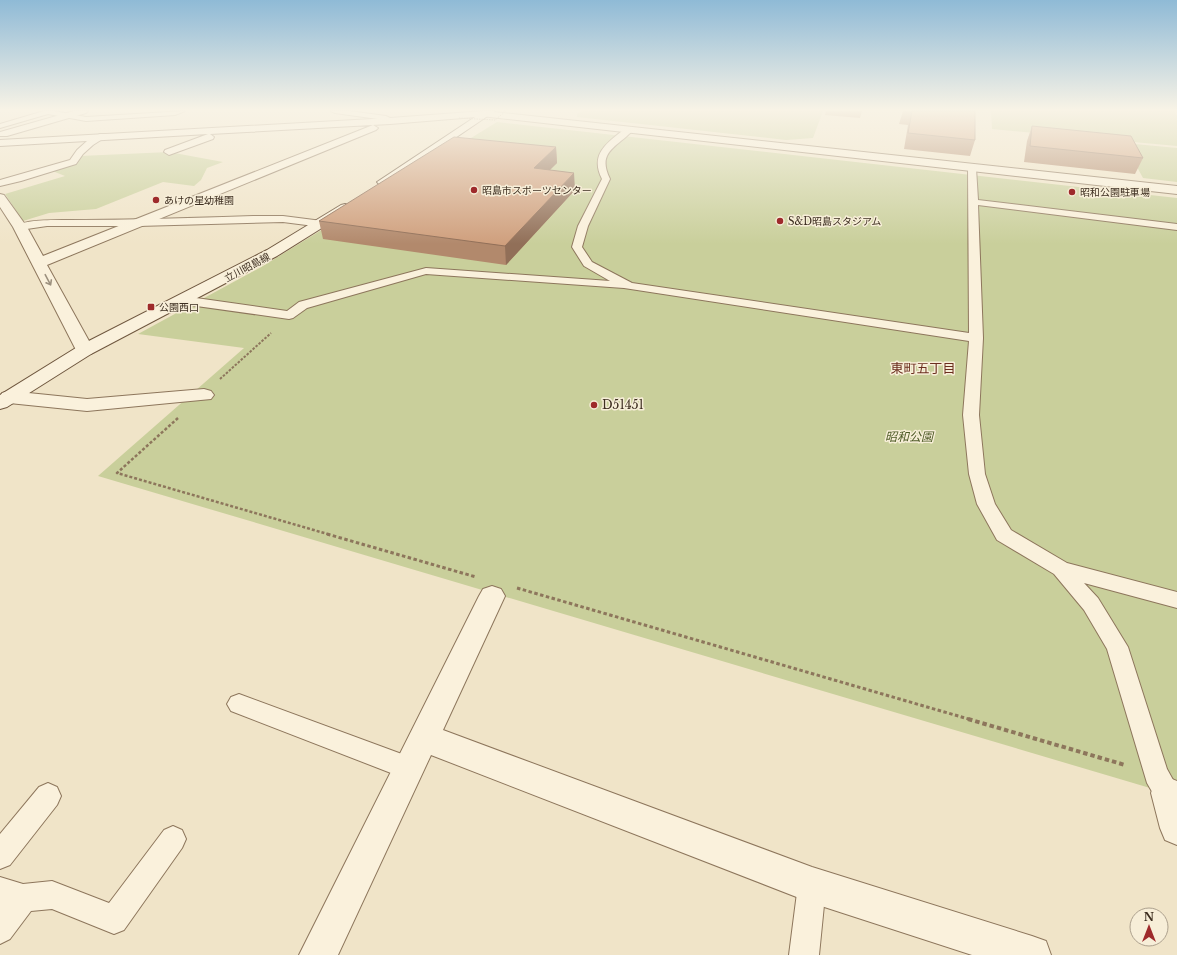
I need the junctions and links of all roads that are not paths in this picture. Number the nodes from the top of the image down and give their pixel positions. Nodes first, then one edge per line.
1 (78, 156) edge
2 (305, 156) edge
3 (423, 156) edge
4 (604, 156) edge
5 (860, 156) edge
6 (972, 168) junction
7 (0, 183) edge
8 (374, 189) edge
9 (1177, 190) edge
10 (0, 198) edge
11 (354, 202) edge
12 (973, 202) junction
13 (138, 223) junction
14 (322, 224) junction
15 (14, 226) junction
16 (1177, 226) edge
17 (39, 263) junction
18 (629, 286) junction
19 (182, 300) junction
20 (976, 338) junction
21 (84, 350) junction
22 (204, 395) road end
23 (5, 400) edge
24 (1061, 569) junction
25 (496, 587) road end
26 (1177, 600) edge
27 (239, 704) dead end
28 (423, 737) junction
29 (409, 768) junction
30 (1162, 783) joint
31 (48, 796) dead end
32 (1177, 828) edge
33 (173, 839) dead end
34 (0, 855) edge
35 (812, 886) junction
36 (11, 895) edge
37 (0, 929) edge
38 (318, 955) edge
39 (804, 955) edge
40 (1032, 955) edge

1 - 7 lane
2 - 13 street
3 - 8 street
4 - 18 lane
5 - 6 street
6 - 9 street
6 - 12 lane
10 - 15 street
11 - 14 street, 立川昭島線
12 - 16 lane
12 - 20 lane
13 - 14 lane
13 - 15 lane
13 - 17 street
14 - 19 street, 立川昭島線
15 - 17 street
17 -> 21 street
18 - 19 lane
18 - 20 lane
19 - 21 street, 立川昭島線
20 - 24 lane
21 - 23 street, 立川昭島線
22 - 23 street
24 - 26 lane
24 - 30 lane
25 - 28 street
27 - 29 lane
28 - 29 street
28 - 35 street
29 - 38 street
30 - 32 street
31 - 34 lane
33 - 36 lane
35 - 39 lane
35 - 40 street
36 - 37 lane

